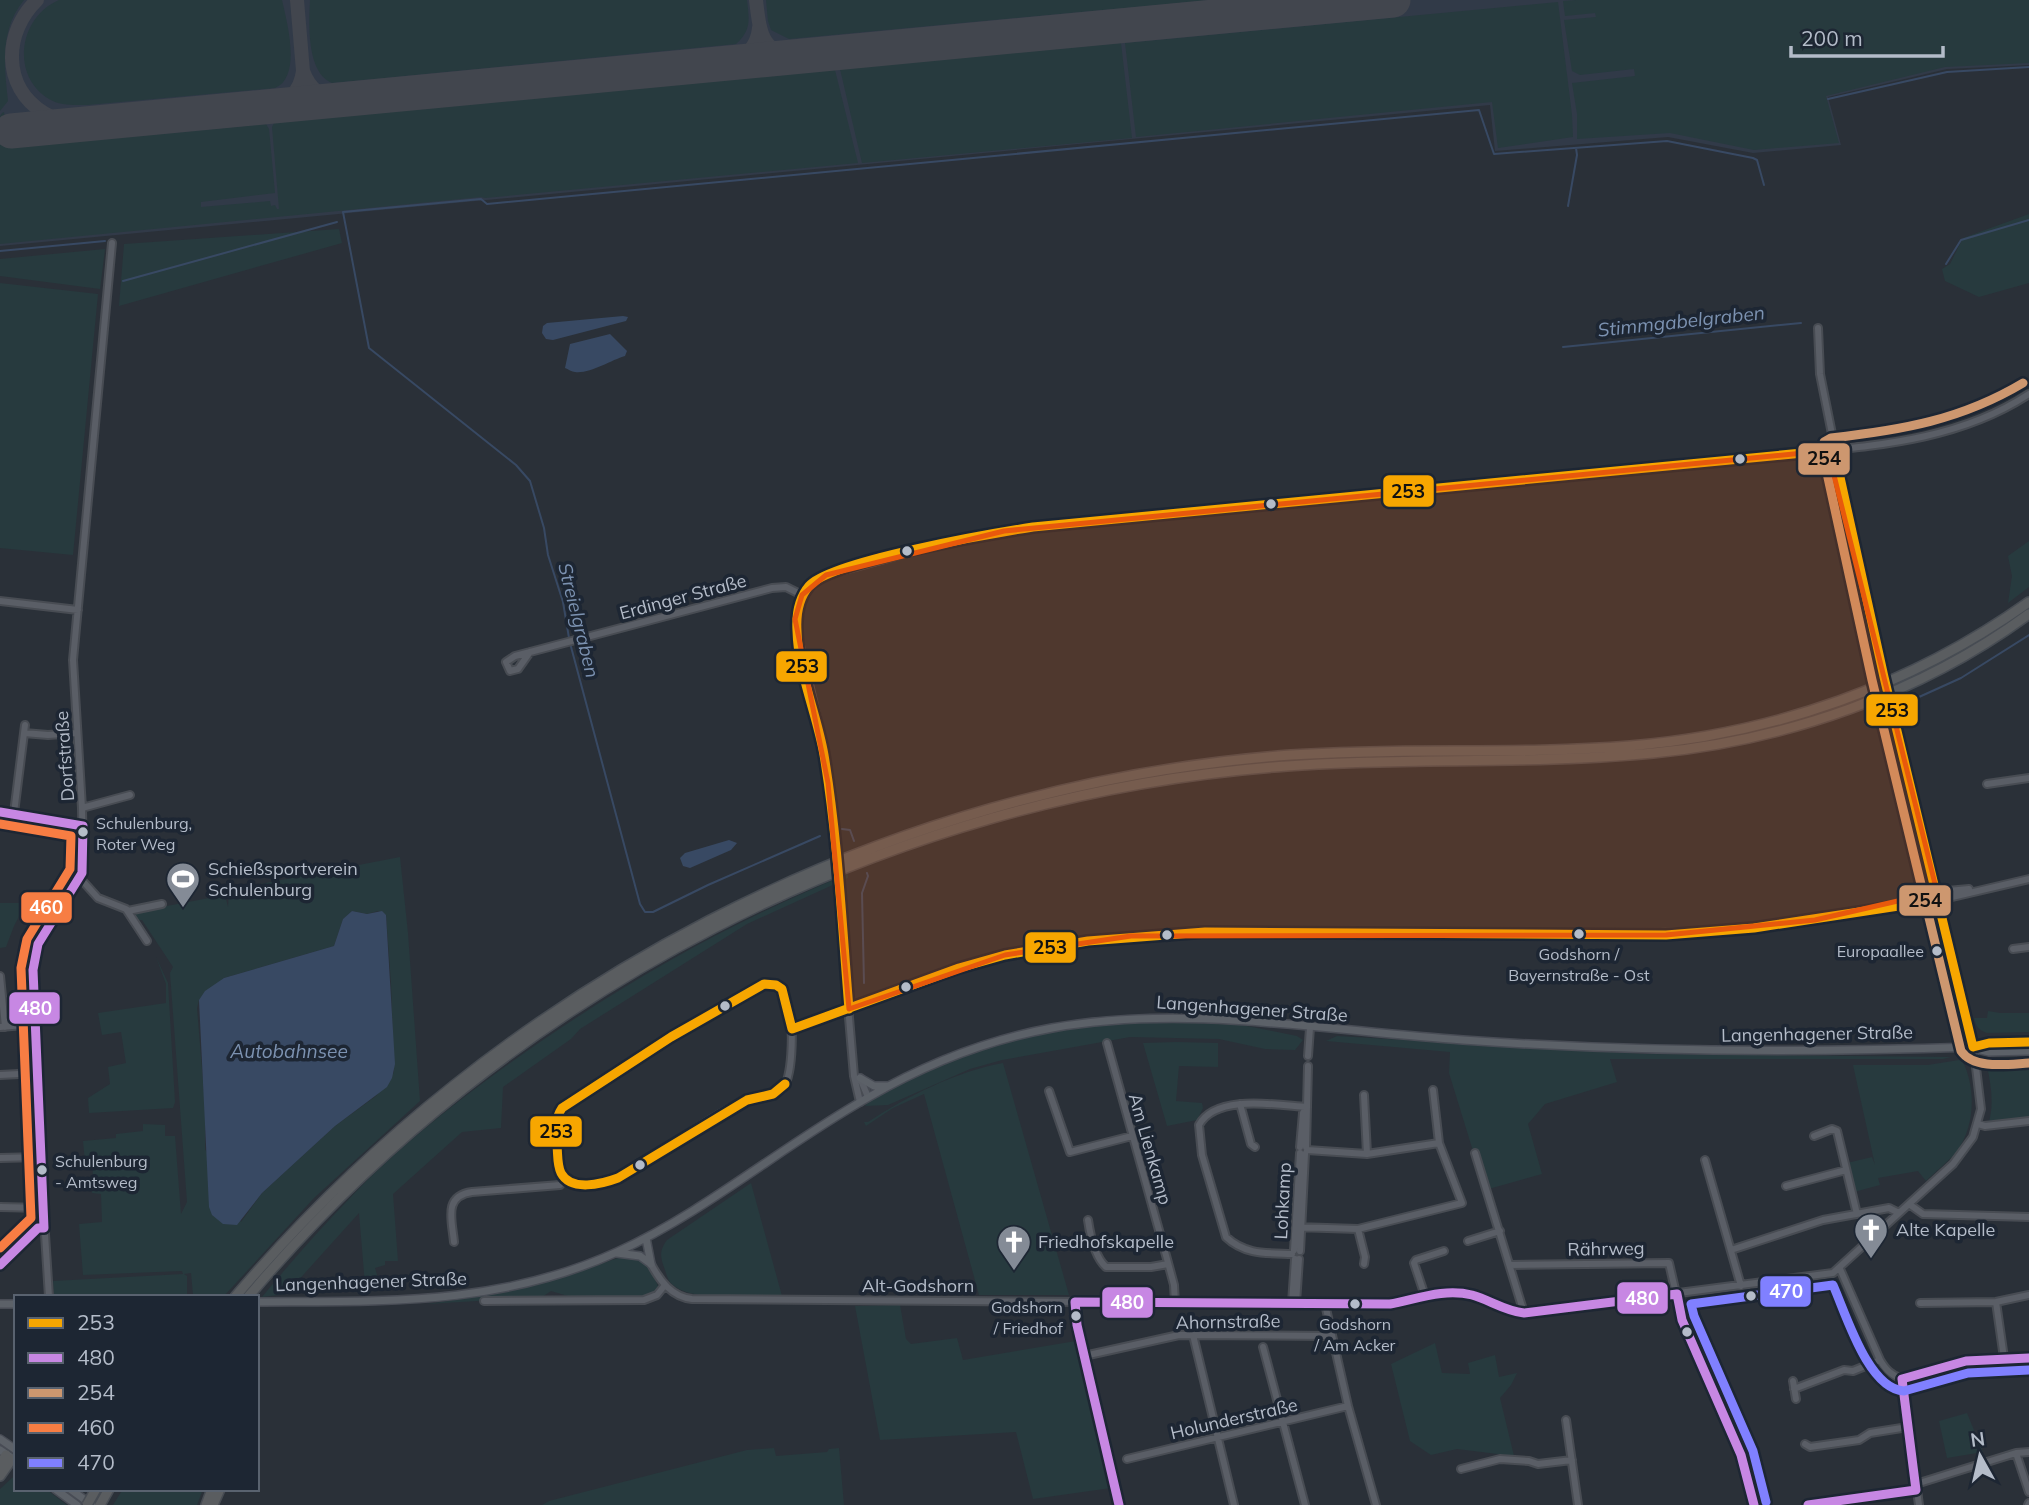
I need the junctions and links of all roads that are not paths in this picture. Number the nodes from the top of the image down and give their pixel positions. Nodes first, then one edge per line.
1 (112, 243) dead end
2 (1818, 328) dead end
3 (2029, 394) edge
4 (1834, 450) junction
5 (802, 595) junction
6 (0, 601) edge
7 (2029, 602) edge
8 (78, 610) junction
9 (2029, 614) edge
10 (530, 652) dead end
11 (77, 733) junction
12 (2029, 778) edge
13 (1987, 784) dead end
14 (130, 795) dead end
15 (82, 808) junction
16 (0, 812) edge
17 (14, 813) junction
18 (83, 825) junction
19 (80, 878) junction
20 (2029, 879) edge
21 (1938, 896) junction
22 (162, 904) dead end
23 (128, 911) junction
24 (147, 941) dead end
25 (2029, 947) edge
26 (2013, 949) dead end
27 (0, 976) edge
28 (849, 1009) junction
29 (36, 1024) junction
30 (2, 1027) edge
31 (1310, 1028) junction
32 (792, 1029) junction
33 (2029, 1042) edge
34 (1107, 1043) dead end
35 (1973, 1047) junction
36 (2029, 1051) edge
37 (1308, 1056) dead end
38 (1308, 1066) dead end
39 (854, 1067) junction
40 (38, 1073) junction
41 (0, 1075) edge
42 (860, 1078) junction
43 (887, 1086) junction
44 (1433, 1090) dead end
45 (1049, 1091) dead end
46 (1364, 1095) dead end
47 (868, 1097) junction
48 (860, 1102) junction
49 (1240, 1104) junction
50 (1307, 1107) junction
51 (2029, 1121) edge
52 (1978, 1124) junction
53 (1132, 1136) junction
54 (1814, 1136) dead end
55 (1439, 1143) junction
56 (1255, 1147) dead end
57 (1304, 1150) junction
58 (1475, 1153) dead end
59 (1367, 1154) junction
60 (40, 1157) junction
61 (0, 1158) edge
62 (1706, 1160) dead end
63 (1846, 1170) junction
64 (565, 1178) junction
65 (1786, 1186) dead end
66 (1909, 1204) junction
67 (0, 1207) edge
68 (43, 1208) junction
69 (1899, 1213) junction
70 (1857, 1214) junction
71 (2029, 1217) edge
72 (1088, 1220) dead end
73 (1299, 1227) junction
74 (44, 1228) junction
75 (1358, 1229) junction
76 (1500, 1231) junction
77 (646, 1238) junction
78 (1468, 1241) dead end
79 (454, 1242) dead end
80 (637, 1243) junction
81 (1731, 1250) junction
82 (1444, 1251) dead end
83 (616, 1253) junction
84 (1296, 1254) junction
85 (649, 1262) junction
86 (1168, 1264) junction
87 (1364, 1264) dead end
88 (0, 1265) edge
89 (1510, 1265) junction
90 (1840, 1269) junction
91 (258, 1277) junction
92 (666, 1286) junction
93 (1741, 1286) junction
94 (1677, 1294) junction
95 (49, 1295) edge
96 (237, 1295) edge
97 (249, 1295) edge
98 (2029, 1295) edge
99 (1425, 1296) junction
100 (484, 1301) dead end
101 (259, 1302) edge
102 (1075, 1302) junction
103 (1996, 1302) junction
104 (1175, 1303) junction
105 (1294, 1303) junction
106 (1920, 1303) dead end
107 (1325, 1304) junction
108 (1524, 1313) junction
109 (1193, 1335) junction
110 (1332, 1336) junction
111 (1262, 1347) dead end
112 (1084, 1356) junction
113 (2004, 1358) junction
114 (2029, 1358) edge
115 (1880, 1360) junction
116 (1902, 1379) junction
117 (1793, 1381) dead end
118 (1794, 1389) junction
119 (1796, 1399) dead end
120 (1349, 1406) junction
121 (1566, 1420) dead end
122 (1283, 1422) junction
123 (1908, 1427) junction
124 (1218, 1437) junction
125 (0, 1439) edge
126 (1805, 1444) dead end
127 (2029, 1452) edge
128 (2016, 1453) junction
129 (11, 1454) edge
130 (1127, 1459) dead end
131 (1572, 1460) junction
132 (0, 1464) edge
133 (1461, 1469) dead end
134 (0, 1476) edge
135 (1916, 1487) junction
136 (58, 1491) edge
137 (72, 1491) edge
138 (109, 1491) edge
139 (2029, 1492) edge
140 (1860, 1502) edge
141 (77, 1505) edge
142 (90, 1505) edge
143 (100, 1505) edge
144 (1119, 1505) edge
145 (1234, 1505) edge
146 (1305, 1505) edge
147 (1376, 1505) edge
148 (1578, 1505) edge
149 (1754, 1505) edge
150 (1808, 1505) edge
151 (1919, 1505) edge

1 - 8 street, Dorfstraße
2 - 4 street
3 - 4 street
4 - 5 street
4 - 21 street, bridge
5 - 10 street, Erdinger Straße
5 - 28 street, bridge
6 - 8 street
7 - 91 highway
8 - 11 street, Dorfstraße
9 - 91 highway
11 - 15 street, Dorfstraße
11 - 17 street
12 - 13 street
14 - 15 street
15 - 18 street, Dorfstraße
16 - 17 street
17 - 18 street
18 - 19 street, Dorfstraße
19 - 23 street
19 - 29 street, Dorfstraße
20 - 21 street
21 - 28 street
21 - 35 street
22 - 23 street
23 - 24 street
25 - 26 street
27 - 30 street
28 - 32 street
28 - 39 street
29 - 30 street
29 - 40 street, Dorfstraße
31 - 35 main road, Langenhagener Straße
31 - 37 street
31 - 43 main road, Langenhagener Straße
32 - 64 street
32 - 64 street
33 - 35 main road, Langenhagener Straße
34 - 53 street, Am Lienkamp
35 - 36 main road, Langenhagener Straße
35 - 52 street
38 - 50 street, Lohkamp
39 - 42 street
39 - 48 street
40 - 41 street
40 - 60 street, Dorfstraße
42 - 43 main road
42 - 47 street
43 - 47 main road, Langenhagener Straße
44 - 55 street
45 - 53 street
46 - 59 street
47 - 48 main road, Langenhagener Straße
48 - 77 main road, Langenhagener Straße
49 - 50 street
49 - 56 street
49 - 84 street
50 - 57 street, Lohkamp
51 - 52 street
52 - 66 street, Alt-Godshorn
53 - 86 street, Am Lienkamp
54 - 63 street
55 - 59 street
55 - 75 street
57 - 59 street
57 - 73 street, Lohkamp
58 - 76 street
60 - 61 street
60 - 68 street, Dorfstraße
62 - 81 street
63 - 65 street
63 - 70 street
64 - 79 street
66 - 69 street, Alt-Godshorn
66 - 71 street
67 - 68 street
68 - 74 street, Dorfstraße
69 - 70 street
69 - 90 street, Alt-Godshorn
70 - 81 street
72 - 86 street
73 - 75 street
73 - 84 street, Lohkamp
74 - 88 street
74 - 95 street, Dorfstraße
75 - 87 street
76 - 78 street
76 - 89 street
77 - 80 main road, Langenhagener Straße
77 - 85 main road
80 - 83 main road, Langenhagener Straße
80 - 85 main road
81 - 93 street
82 - 99 street
83 - 85 main road
83 - 101 main road, Langenhagener Straße
84 - 105 street, Lohkamp
85 - 92 street
86 - 104 street, Am Lienkamp
89 - 94 street, Rährweg
89 - 108 street
90 - 93 street, Alt-Godshorn
90 - 115 street
91 - 96 highway
91 - 97 highway
92 - 100 street
92 - 102 street, Alt-Godshorn
93 - 94 street, Alt-Godshorn
94 - 108 street, Alt-Godshorn
94 - 149 street, Rährweg
98 - 103 street
99 - 107 street, Alt-Godshorn
99 - 108 street, Alt-Godshorn
102 - 104 street, Alt-Godshorn
102 - 112 street
103 - 106 street
103 - 113 street
104 - 105 street, Alt-Godshorn
105 - 107 street, Alt-Godshorn
107 - 110 street
109 - 110 street, Ahornstraße
109 - 112 street, Ahornstraße
109 - 124 street
110 - 120 street
111 - 122 street
112 - 144 street
113 - 114 street
113 - 116 street
115 - 116 street
115 - 118 street
116 - 123 street
117 - 118 street
118 - 119 street
120 - 122 street, Holunderstraße
120 - 147 street
121 - 131 street
122 - 124 street, Holunderstraße
122 - 146 street
123 - 126 street
123 - 135 street
124 - 130 street, Holunderstraße
124 - 145 street
125 - 129 main road
127 - 128 street
128 - 135 street
128 - 139 street
129 - 132 highway
129 - 134 highway
131 - 133 street
131 - 148 street
135 - 140 street
135 - 151 street
136 - 141 main road
137 - 142 main road
138 - 143 highway
140 - 150 street

